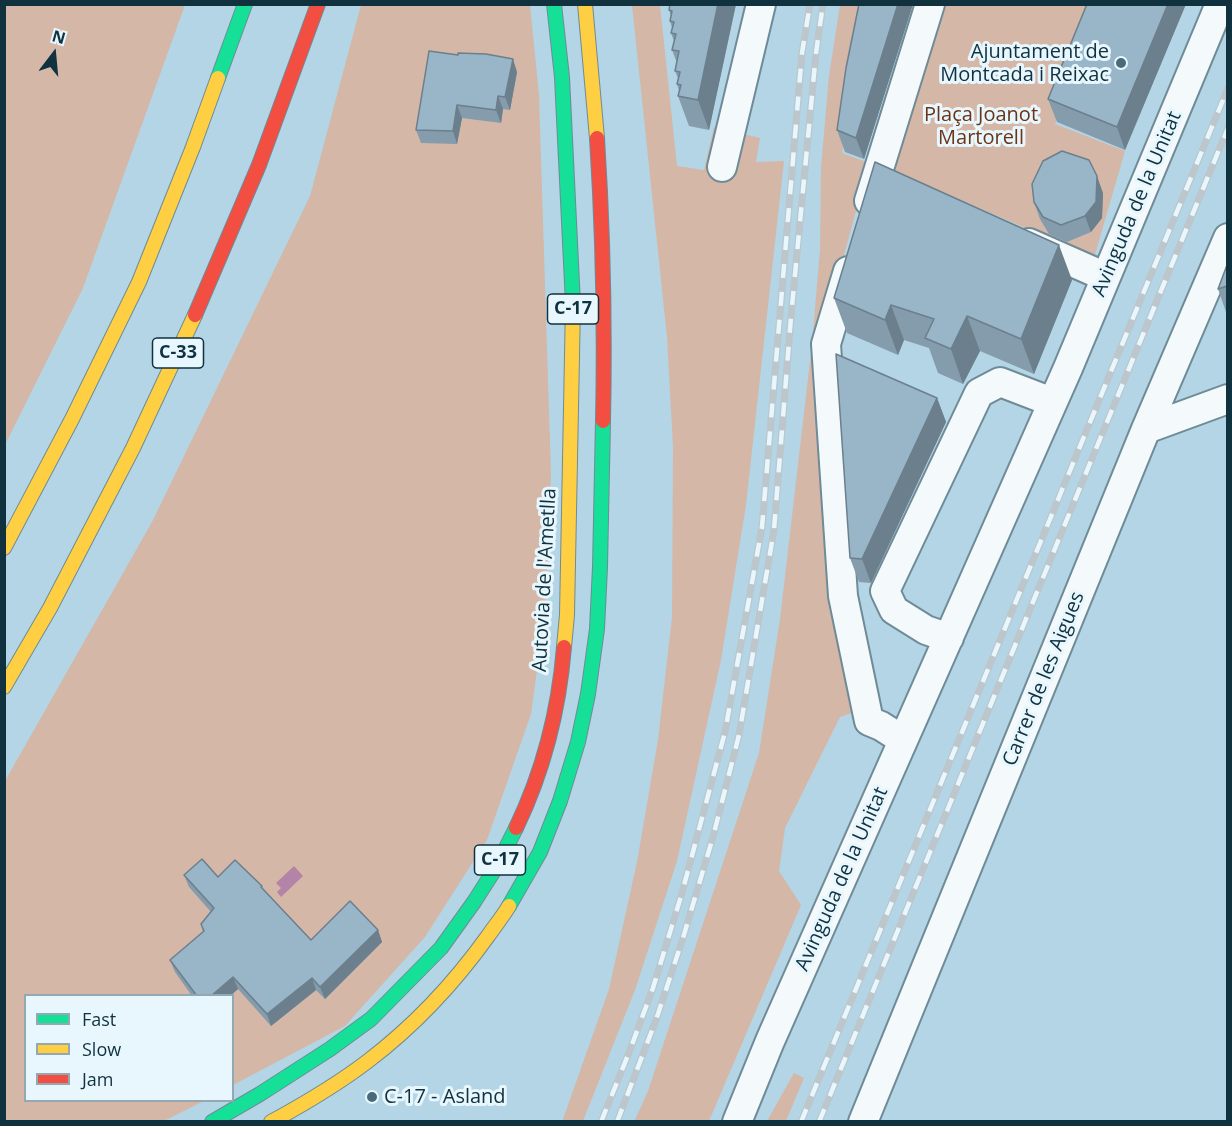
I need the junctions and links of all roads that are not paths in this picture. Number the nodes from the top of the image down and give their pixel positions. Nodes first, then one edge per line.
1 (245, 4) edge
2 (318, 4) edge
3 (554, 4) edge
4 (585, 4) edge
5 (761, 4) edge
6 (930, 4) edge
7 (1220, 4) edge
8 (722, 167) dead end
9 (1002, 231) edge
10 (1227, 238) edge
11 (1106, 277) junction
12 (1227, 399) edge
13 (1052, 402) junction
14 (1146, 429) junction
15 (4, 548) edge
16 (949, 638) junction
17 (4, 687) edge
18 (903, 740) junction
19 (212, 1122) edge
20 (271, 1122) edge
21 (737, 1122) edge
22 (864, 1122) edge

1 - 15 highway
2 - 17 highway, C-33
3 - 19 highway, Autovia de l'Ametlla / C-17
4 - 20 highway, C-17
5 - 8 street
6 - 18 street
7 - 11 street, Avinguda de la Unitat
9 - 11 street
10 - 14 street, Carrer de les Aigues
11 - 13 street, Avinguda de la Unitat
12 - 14 street
13 - 16 street, Avinguda de la Unitat
13 - 16 street
14 - 22 street, Carrer de les Aigues
16 - 18 street, Avinguda de la Unitat
18 - 21 street, Avinguda de la Unitat

